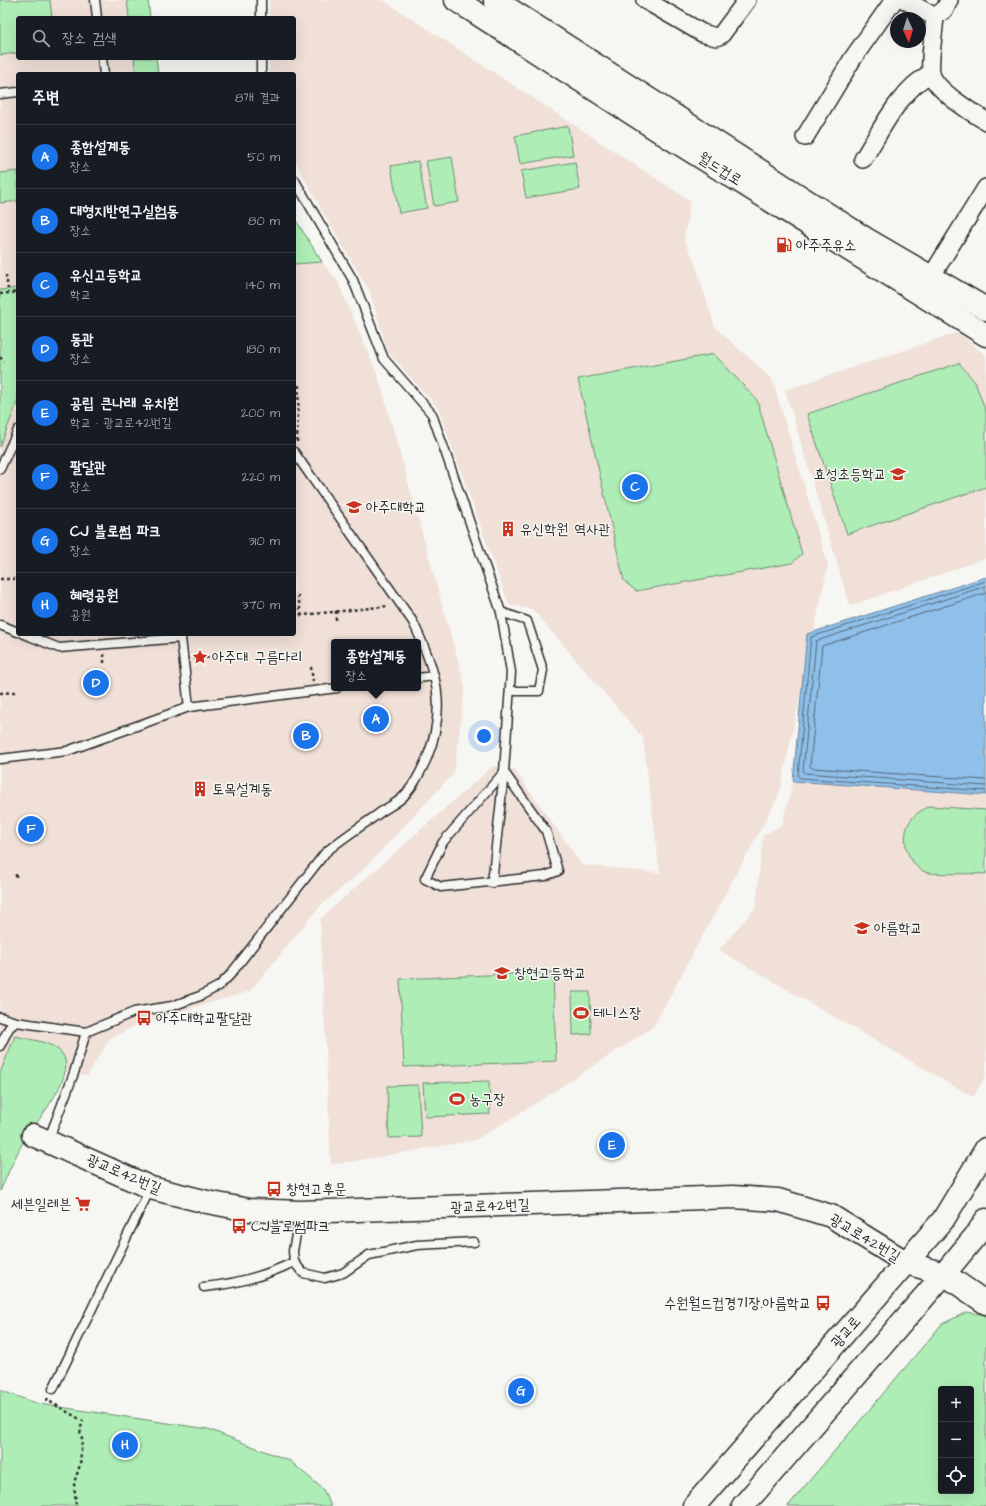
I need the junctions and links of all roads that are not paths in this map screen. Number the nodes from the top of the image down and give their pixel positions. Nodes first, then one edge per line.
1 (95, 0) edge
2 (261, 0) edge
3 (456, 0) edge
4 (645, 0) edge
5 (747, 0) edge
6 (894, 0) edge
7 (905, 0) edge
8 (949, 0) edge
9 (504, 2) edge
10 (97, 16) edge
11 (261, 16) edge
12 (935, 17) junction
13 (102, 60) edge
14 (261, 60) edge
15 (104, 72) edge
16 (261, 72) edge
17 (931, 73) junction
18 (16, 92) edge
19 (0, 94) edge
20 (986, 121) edge
21 (805, 137) dead end
22 (863, 159) dead end
23 (296, 182) edge
24 (986, 188) edge
25 (931, 277) junction
26 (986, 309) edge
27 (986, 335) edge
28 (14, 448) edge
29 (296, 455) edge
30 (0, 469) edge
31 (501, 612) junction
32 (0, 625) edge
33 (16, 631) edge
34 (29, 636) edge
35 (434, 676) junction
36 (421, 678) edge
37 (331, 689) edge
38 (510, 691) junction
39 (189, 707) junction
40 (0, 759) edge
41 (504, 772) junction
42 (492, 882) junction
43 (0, 1017) edge
44 (16, 1022) junction
45 (86, 1032) junction
46 (0, 1046) edge
47 (41, 1138) joint
48 (986, 1149) edge
49 (150, 1188) junction
50 (300, 1212) junction
51 (986, 1220) edge
52 (474, 1242) dead end
53 (294, 1262) junction
54 (907, 1263) junction
55 (944, 1274) junction
56 (204, 1287) dead end
57 (986, 1303) edge
58 (53, 1389) road end
59 (694, 1506) edge
60 (743, 1506) edge

1 - 10 lane
2 - 11 lane
3 - 27 street, 월드컵로
4 - 5 street
6 - 21 street
7 - 12 street
8 - 12 street
9 - 25 street, 월드컵로
12 - 17 street
13 - 15 lane
14 - 16 lane
17 - 20 street
17 - 22 street
18 - 19 lane
23 - 31 lane
24 - 25 street
25 - 26 street, 월드컵로
28 - 30 lane
29 - 35 lane
31 - 38 lane
31 - 38 lane
32 - 33 lane
34 - 39 lane
35 - 36 lane
35 - 45 lane
37 - 39 lane
38 - 41 lane
39 - 40 lane
41 - 42 lane
41 - 42 lane
41 - 42 lane
43 - 44 lane
44 - 45 lane
44 - 46 lane
45 - 47 lane
47 - 49 street, 광교로42번길
48 - 54 street, 광교로
49 - 50 street, 광교로42번길
49 - 58 lane
50 - 53 lane
50 - 54 street, 광교로42번길
51 - 55 street
52 - 53 lane
53 - 56 lane
54 - 55 street, 광교로42번길
54 - 59 street, 광교로
55 - 57 street, 광교로42번길
55 - 60 street

